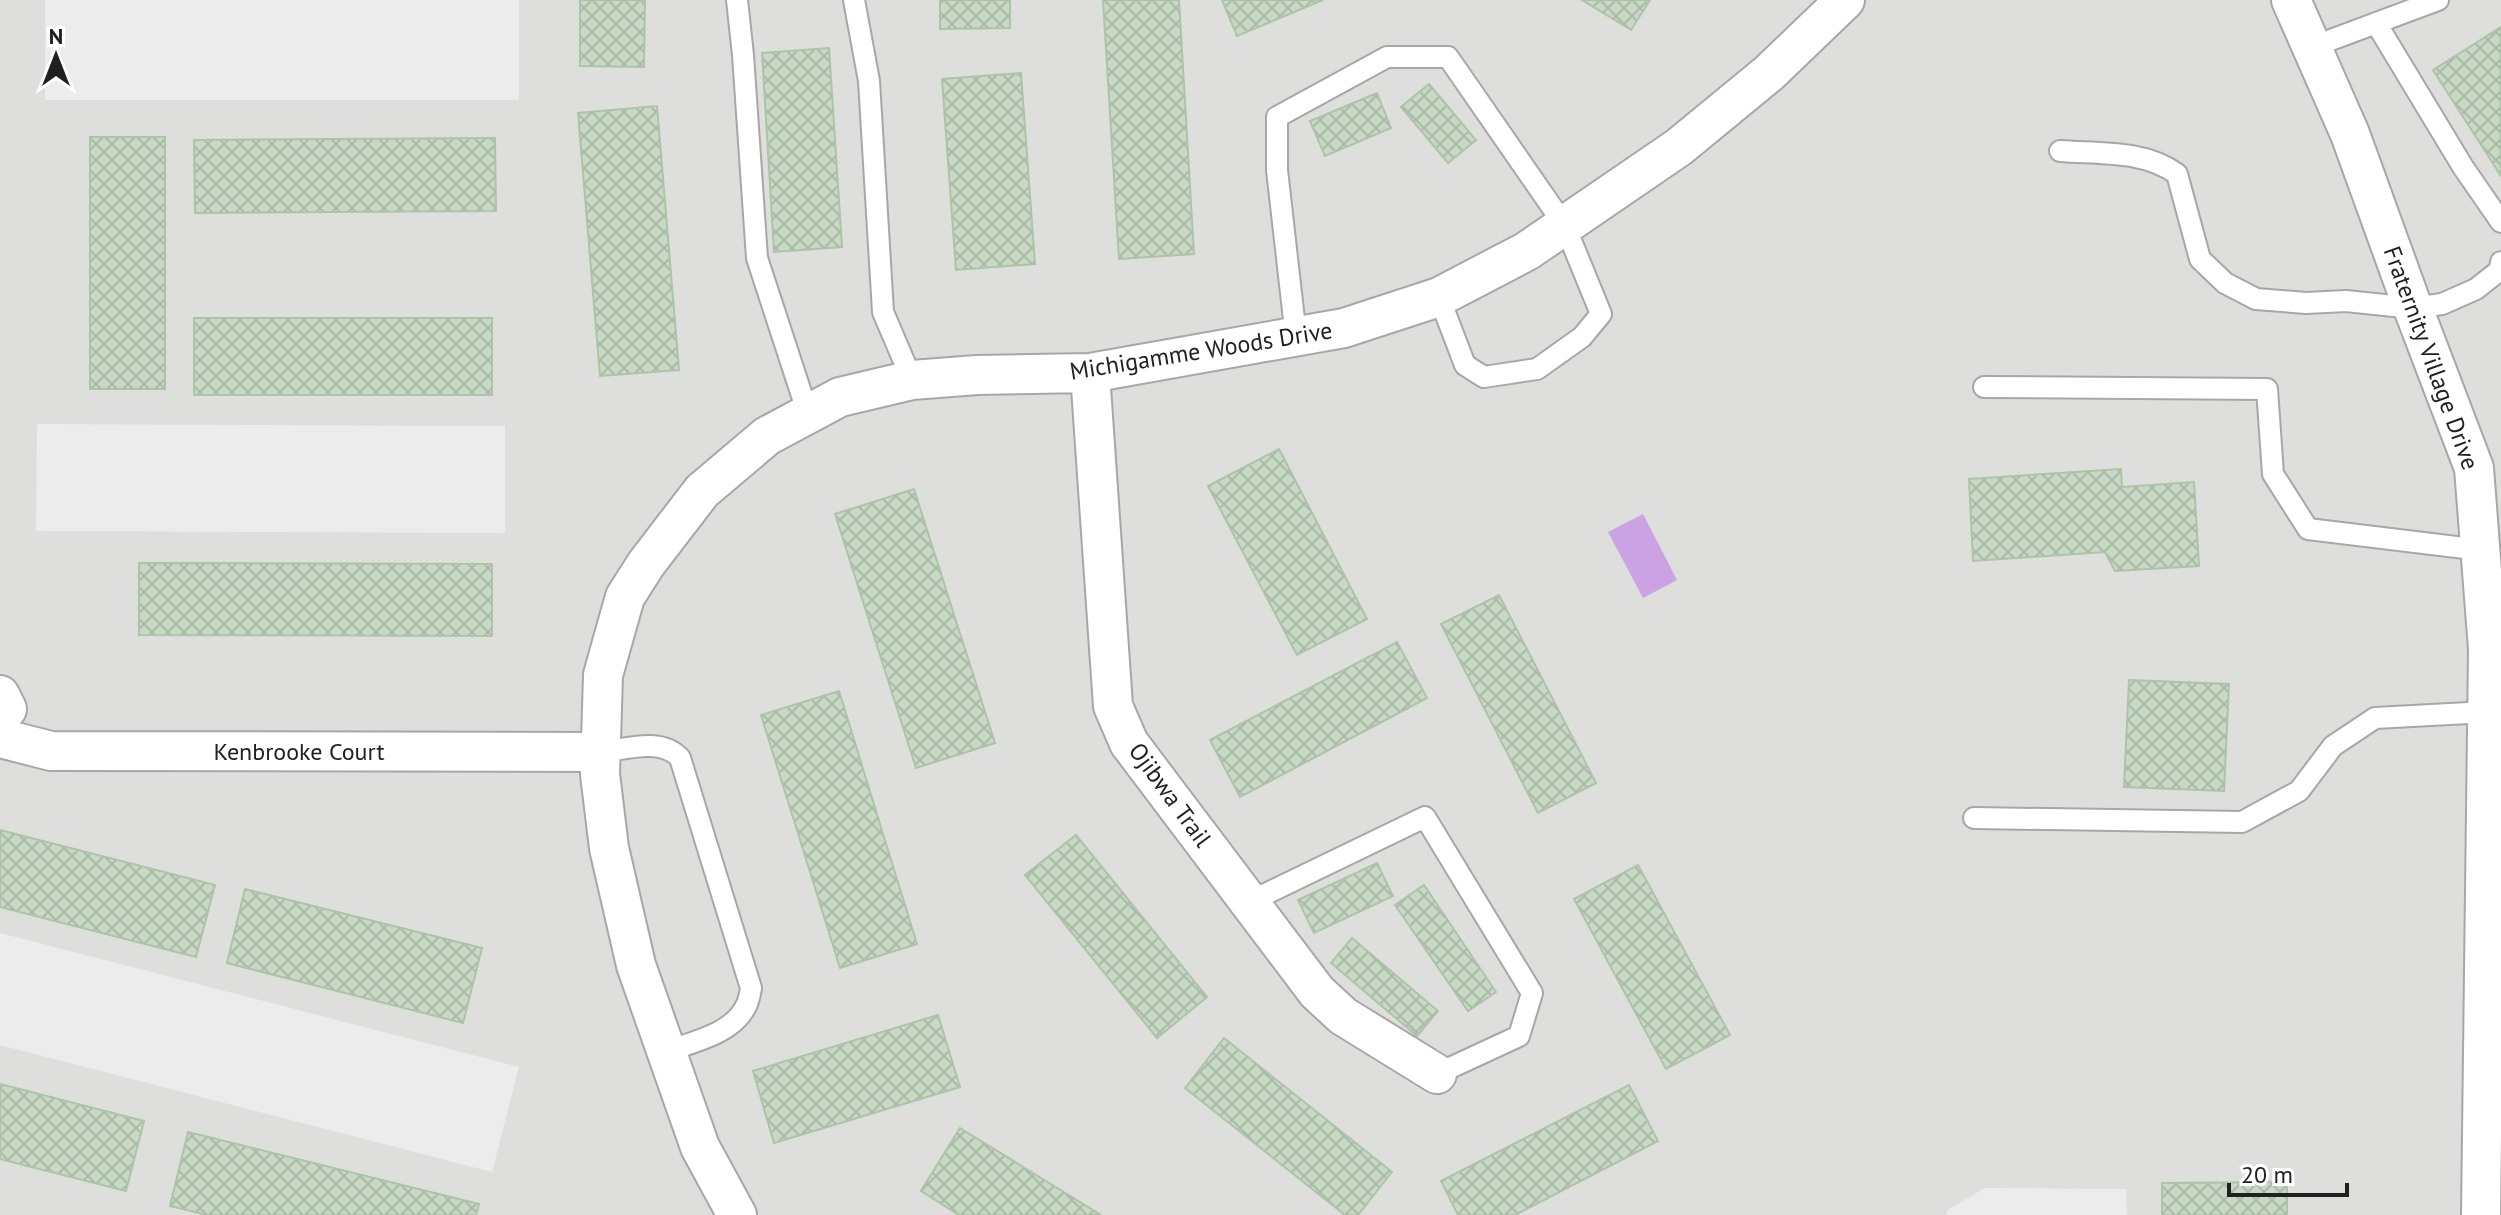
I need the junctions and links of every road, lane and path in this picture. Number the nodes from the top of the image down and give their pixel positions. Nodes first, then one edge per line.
1 (737, 0) edge
2 (854, 0) edge
3 (1845, 0) edge
4 (2291, 0) edge
5 (2438, 0) edge
6 (2376, 23) junction
7 (2312, 47) junction
8 (2060, 151) dead end
9 (2501, 222) edge
10 (1565, 226) junction
11 (2501, 262) edge
12 (1439, 297) junction
13 (2413, 308) junction
14 (1296, 337) junction
15 (1090, 373) junction
16 (912, 380) junction
17 (1984, 387) dead end
18 (808, 414) junction
19 (2488, 460) edge
20 (2481, 550) junction
21 (2495, 649) edge
22 (0, 695) edge
23 (2487, 712) junction
24 (0, 717) edge
25 (0, 738) edge
26 (601, 752) junction
27 (1974, 818) dead end
28 (1249, 902) junction
29 (2493, 926) edge
30 (665, 1052) junction
31 (1437, 1074) joint
32 (2492, 1146) edge
33 (737, 1215) edge
34 (2481, 1215) edge

1 - 18 lane
2 - 16 lane
3 - 10 street, Michigamme Woods Drive
4 - 7 street, Fraternity Village Drive
5 - 6 lane
6 - 7 lane
6 - 9 lane
7 - 13 street, Fraternity Village Drive
8 - 13 lane
10 - 12 street, Michigamme Woods Drive
10 - 12 lane
10 - 14 lane
11 - 13 lane
12 - 14 street, Michigamme Woods Drive
13 - 19 street, Fraternity Village Drive
14 - 15 street, Michigamme Woods Drive
15 - 16 street, Michigamme Woods Drive
15 - 28 street, Ojibwa Trail
16 - 18 street, Michigamme Woods Drive
17 - 20 lane
18 - 26 street, Michigamme Woods Drive
19 - 20 street, Fraternity Village Drive
20 - 21 street, Fraternity Village Drive
21 - 23 street, Fraternity Village Drive
22 - 24 street
23 - 27 lane
23 - 29 street, Fraternity Village Drive
25 - 26 street, Kenbrooke Court
26 - 30 street, Michigamme Woods Drive
26 - 30 lane
28 - 31 street, Ojibwa Trail
28 - 31 lane
29 - 32 street, Fraternity Village Drive
30 - 33 street, Michigamme Woods Drive
32 - 34 street, Fraternity Village Drive

